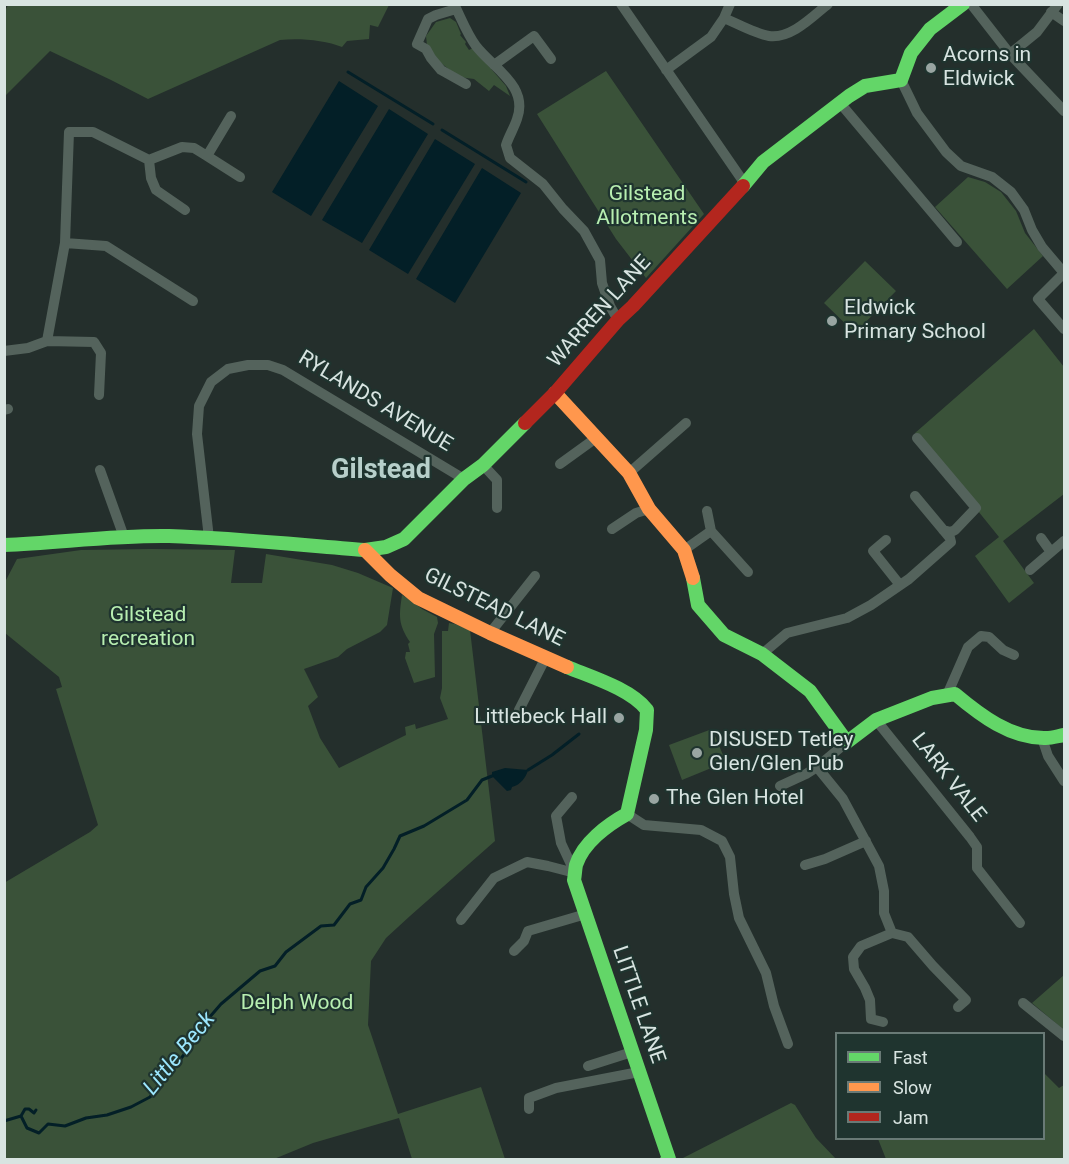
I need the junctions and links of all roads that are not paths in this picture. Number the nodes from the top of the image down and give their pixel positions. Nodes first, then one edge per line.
1 (621, 4) edge
2 (730, 4) edge
3 (828, 4) edge
4 (963, 4) edge
5 (971, 4) edge
6 (455, 7) edge
7 (1055, 8) edge
8 (724, 18) junction
9 (1065, 21) edge
10 (1010, 54) junction
11 (551, 58) dead end
12 (494, 65) junction
13 (666, 69) junction
14 (901, 80) junction
15 (466, 84) dead end
16 (840, 103) junction
17 (1065, 111) edge
18 (231, 116) dead end
19 (207, 156) junction
20 (149, 160) junction
21 (240, 177) dead end
22 (745, 184) junction
23 (185, 210) dead end
24 (957, 242) dead end
25 (65, 243) junction
26 (1065, 273) edge
27 (194, 300) dead end
28 (618, 320) junction
29 (1065, 328) edge
30 (47, 340) junction
31 (4, 351) edge
32 (555, 393) junction
33 (99, 395) dead end
34 (686, 423) dead end
35 (596, 438) junction
36 (917, 438) dead end
37 (560, 464) dead end
38 (483, 465) junction
39 (100, 470) dead end
40 (629, 473) junction
41 (465, 479) junction
42 (915, 496) dead end
43 (497, 508) dead end
44 (649, 509) junction
45 (708, 511) dead end
46 (612, 529) dead end
47 (943, 530) junction
48 (711, 531) junction
49 (124, 537) junction
50 (209, 538) junction
51 (1041, 538) dead end
52 (886, 540) dead end
53 (1065, 542) edge
54 (5, 546) edge
55 (365, 550) junction
56 (684, 550) junction
57 (1052, 552) junction
58 (1030, 570) dead end
59 (748, 572) dead end
60 (535, 576) dead end
61 (900, 585) junction
62 (490, 633) junction
63 (762, 654) junction
64 (1014, 655) dead end
65 (546, 657) junction
66 (947, 695) junction
67 (519, 710) dead end
68 (876, 720) junction
69 (1065, 735) edge
70 (1042, 738) junction
71 (847, 742) junction
72 (817, 767) junction
73 (1065, 781) edge
74 (780, 786) dead end
75 (572, 797) dead end
76 (627, 814) junction
77 (866, 841) junction
78 (805, 865) dead end
79 (576, 868) junction
80 (586, 914) junction
81 (461, 920) dead end
82 (1020, 923) dead end
83 (892, 933) junction
84 (514, 951) dead end
85 (1023, 1003) dead end
86 (958, 1007) dead end
87 (883, 1022) dead end
88 (1065, 1036) edge
89 (788, 1044) dead end
90 (632, 1052) junction
91 (588, 1066) dead end
92 (639, 1072) junction
93 (529, 1109) dead end
94 (668, 1159) edge

1 - 13 street
2 - 8 street
3 - 8 street
4 - 14 street
5 - 10 street
6 - 12 street
6 - 15 street
7 - 9 street
7 - 10 street
8 - 13 street
10 - 17 street
11 - 12 street
12 - 28 street
13 - 22 street
14 - 16 street, WARREN LANE
14 - 26 street
16 - 22 street, WARREN LANE
16 - 24 street
18 - 19 street
19 - 20 street
19 - 21 street
20 - 23 street
20 - 25 street
22 - 28 street, WARREN LANE
25 - 27 street
25 - 30 street
26 - 29 street
28 - 32 street, WARREN LANE
30 - 31 street
30 - 33 street
32 - 35 street
32 - 38 street, WARREN LANE
34 - 40 street
35 - 37 street
35 - 40 street
36 - 47 street
38 - 41 street, WARREN LANE
38 - 43 street
39 - 49 street
40 - 44 street
41 - 50 street, RYLANDS AVENUE
41 - 55 street, WARREN LANE
42 - 47 street
44 - 46 street
44 - 56 street
45 - 48 street
47 - 61 street
48 - 56 street
48 - 59 street
49 - 50 street
49 - 54 street
50 - 55 street
51 - 57 street
52 - 61 street
53 - 57 street
55 - 62 street, GILSTEAD LANE
56 - 63 street
57 - 58 street
60 - 62 street
61 - 63 street
62 - 65 street, GILSTEAD LANE
63 - 71 street
64 - 66 street
65 - 67 street
65 - 76 street, GILSTEAD LANE
66 - 68 street
66 - 70 street
68 - 71 street
68 - 82 street, LARK VALE
69 - 70 street
70 - 73 street
71 - 72 street
72 - 74 street
72 - 77 street
75 - 79 street
76 - 79 street
76 - 89 street
77 - 78 street
77 - 83 street
79 - 80 street, LITTLE LANE
79 - 81 street
80 - 84 street
80 - 90 street, LITTLE LANE
83 - 86 street
83 - 87 street
85 - 88 street
90 - 91 street
90 - 92 street, LITTLE LANE
92 - 93 street
92 - 94 street, LITTLE LANE

